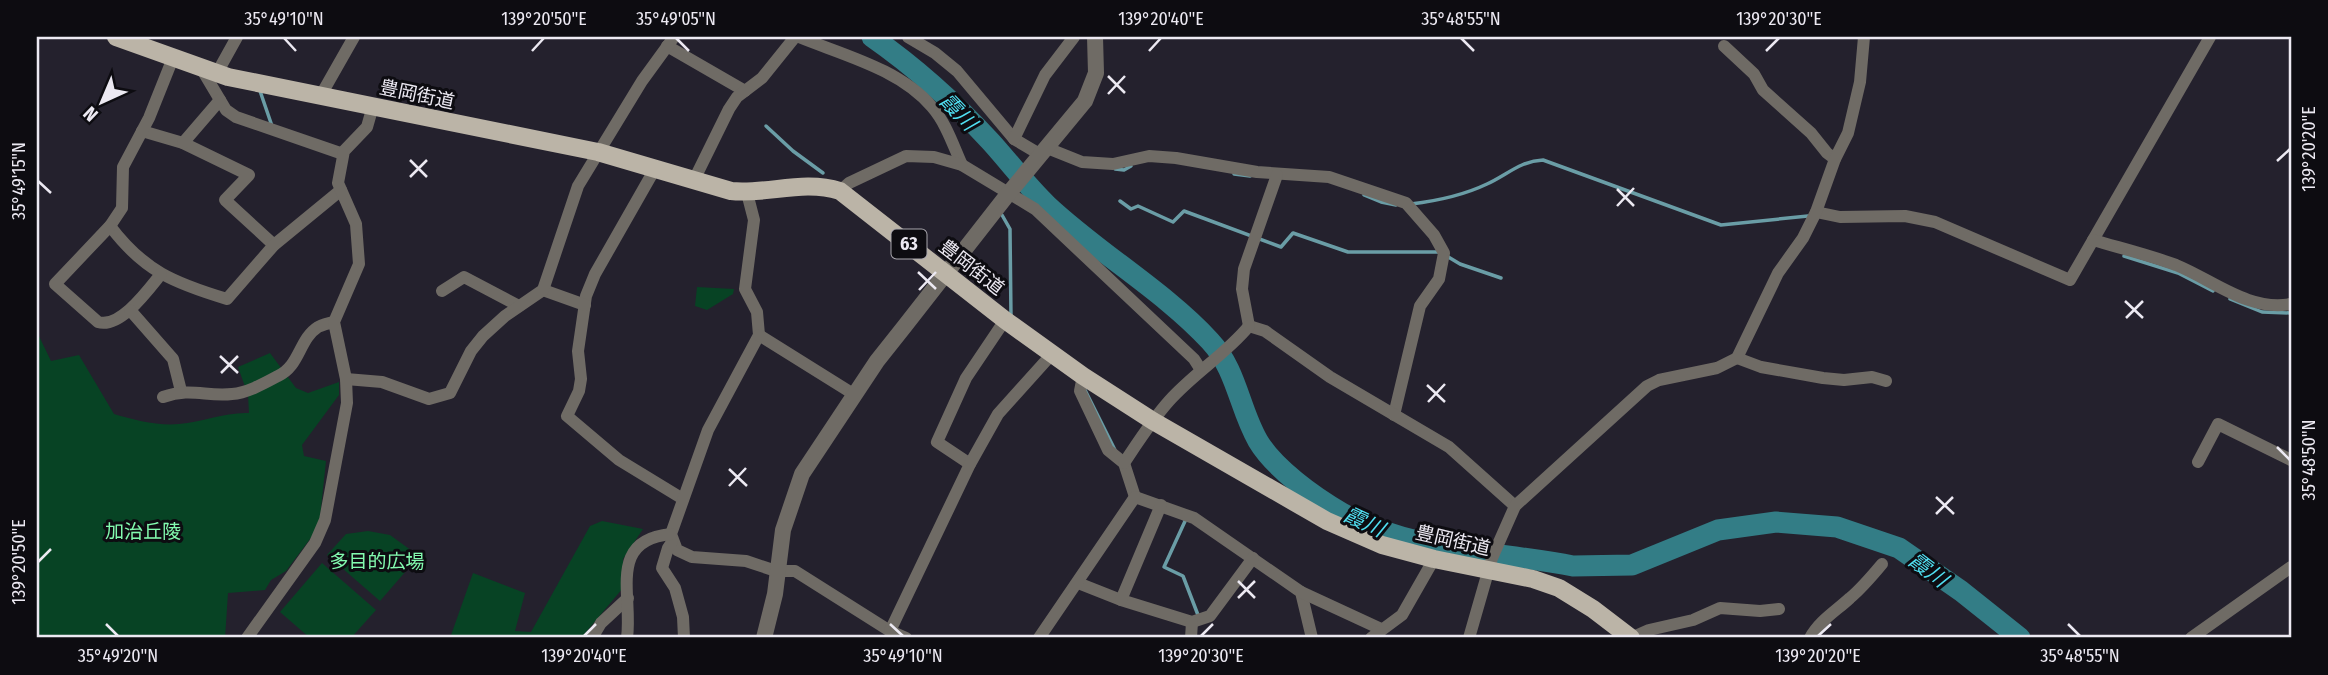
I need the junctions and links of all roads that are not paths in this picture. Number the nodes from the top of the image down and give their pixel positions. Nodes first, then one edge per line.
1 (116, 37) edge
2 (237, 37) edge
3 (354, 37) edge
4 (797, 37) edge
5 (908, 37) edge
6 (1074, 37) edge
7 (1095, 37) edge
8 (1864, 37) edge
9 (2210, 37) edge
10 (670, 41) edge
11 (1724, 46) dead end
12 (173, 58) junction
13 (209, 71) junction
14 (745, 91) junction
15 (321, 95) junction
16 (220, 100) junction
17 (373, 106) junction
18 (142, 131) junction
19 (1014, 138) junction
20 (183, 143) junction
21 (598, 152) junction
22 (343, 154) junction
23 (1041, 156) junction
24 (1835, 159) junction
25 (962, 165) junction
26 (656, 167) junction
27 (1277, 175) junction
28 (694, 180) junction
29 (341, 190) junction
30 (839, 191) junction
31 (1009, 192) junction
32 (747, 193) junction
33 (1816, 212) junction
34 (110, 226) junction
35 (2093, 240) junction
36 (274, 245) junction
37 (946, 273) junction
38 (161, 274) junction
39 (543, 290) junction
40 (442, 291) dead end
41 (2291, 304) edge
42 (584, 305) junction
43 (519, 306) junction
44 (130, 310) junction
45 (1005, 320) junction
46 (334, 322) junction
47 (1249, 326) junction
48 (759, 335) junction
49 (1052, 354) junction
50 (1737, 358) junction
51 (1201, 369) junction
52 (1083, 376) junction
53 (346, 379) junction
54 (1886, 381) dead end
55 (181, 391) junction
56 (855, 395) junction
57 (163, 397) dead end
58 (1394, 415) junction
59 (1153, 421) junction
60 (2291, 460) edge
61 (2198, 462) dead end
62 (1124, 463) junction
63 (970, 464) junction
64 (1135, 497) junction
65 (683, 499) junction
66 (1161, 505) junction
67 (1515, 506) junction
68 (672, 538) junction
69 (1253, 558) junction
70 (1434, 559) junction
71 (1491, 564) junction
72 (1882, 564) dead end
73 (2291, 566) edge
74 (776, 571) junction
75 (1078, 583) junction
76 (1301, 593) junction
77 (628, 598) junction
78 (1121, 600) junction
79 (1779, 609) dead end
80 (1192, 622) junction
81 (1381, 629) junction
82 (890, 631) junction
83 (2200, 636) edge
84 (247, 638) edge
85 (592, 638) edge
86 (627, 638) edge
87 (684, 638) edge
88 (764, 638) edge
89 (906, 638) edge
90 (1039, 638) edge
91 (1191, 638) edge
92 (1312, 638) edge
93 (1371, 638) edge
94 (1469, 638) edge
95 (1631, 638) edge
96 (1810, 638) edge

1 - 12 main road, 豊岡街道 / 63
2 - 13 street
3 - 15 street
4 - 14 street
4 - 25 street
5 - 19 street
6 - 19 street
7 - 23 street
8 - 24 street
9 - 35 street
10 - 14 street
10 - 21 street
11 - 24 street
12 - 13 main road, 豊岡街道 / 63
12 - 18 street
13 - 15 main road, 豊岡街道 / 63
13 - 16 street
14 - 28 street
15 - 17 main road, 豊岡街道 / 63
16 - 20 street
16 - 22 street
17 - 21 main road, 豊岡街道 / 63
17 - 22 street
18 - 20 street
18 - 34 street
19 - 23 street
20 - 36 street
21 - 26 main road, 豊岡街道 / 63
21 - 39 street
22 - 29 street
23 - 27 street
23 - 31 street
24 - 33 street
25 - 30 street
25 - 31 street
26 - 28 main road, 豊岡街道 / 63
26 - 42 street
27 - 47 street
27 - 58 street
28 - 32 main road, 豊岡街道 / 63
29 - 36 street
29 - 46 street
30 - 32 main road, 豊岡街道 / 63
30 - 37 main road, 豊岡街道 / 63
31 - 37 street
31 - 51 street
32 - 48 street
33 - 35 street
33 - 50 street
34 - 38 street
34 - 44 street
35 - 41 street
36 - 38 street
37 - 45 main road, 豊岡街道 / 63
37 - 56 street
38 - 44 street
39 - 42 street
39 - 43 street
40 - 43 street
42 - 65 street
43 - 53 street
44 - 55 street
45 - 49 main road, 豊岡街道 / 63
45 - 63 street
46 - 53 street
46 - 55 street
47 - 51 street
47 - 58 street
48 - 56 street
48 - 65 street
49 - 52 main road, 豊岡街道 / 63
49 - 63 street
50 - 54 street
50 - 67 street
51 - 59 street
52 - 59 main road, 豊岡街道 / 63
52 - 62 street
53 - 84 street
55 - 57 street
56 - 74 street
58 - 67 street
59 - 62 street
59 - 70 main road, 豊岡街道 / 63
60 - 61 street
62 - 64 street
63 - 82 street
64 - 66 street
64 - 75 street
65 - 68 street
66 - 69 street
66 - 78 street
67 - 71 street
68 - 74 street
68 - 77 street
68 - 87 street
69 - 76 street
69 - 80 street
70 - 71 main road, 豊岡街道 / 63
70 - 81 street
71 - 94 street
71 - 95 main road, 豊岡街道 / 63
72 - 96 street
73 - 83 street
74 - 82 street
74 - 88 street
75 - 78 street
75 - 90 street
76 - 81 street
76 - 92 street
77 - 85 street
77 - 86 street
78 - 80 street
79 - 95 street
80 - 91 street
81 - 93 street
82 - 89 street

